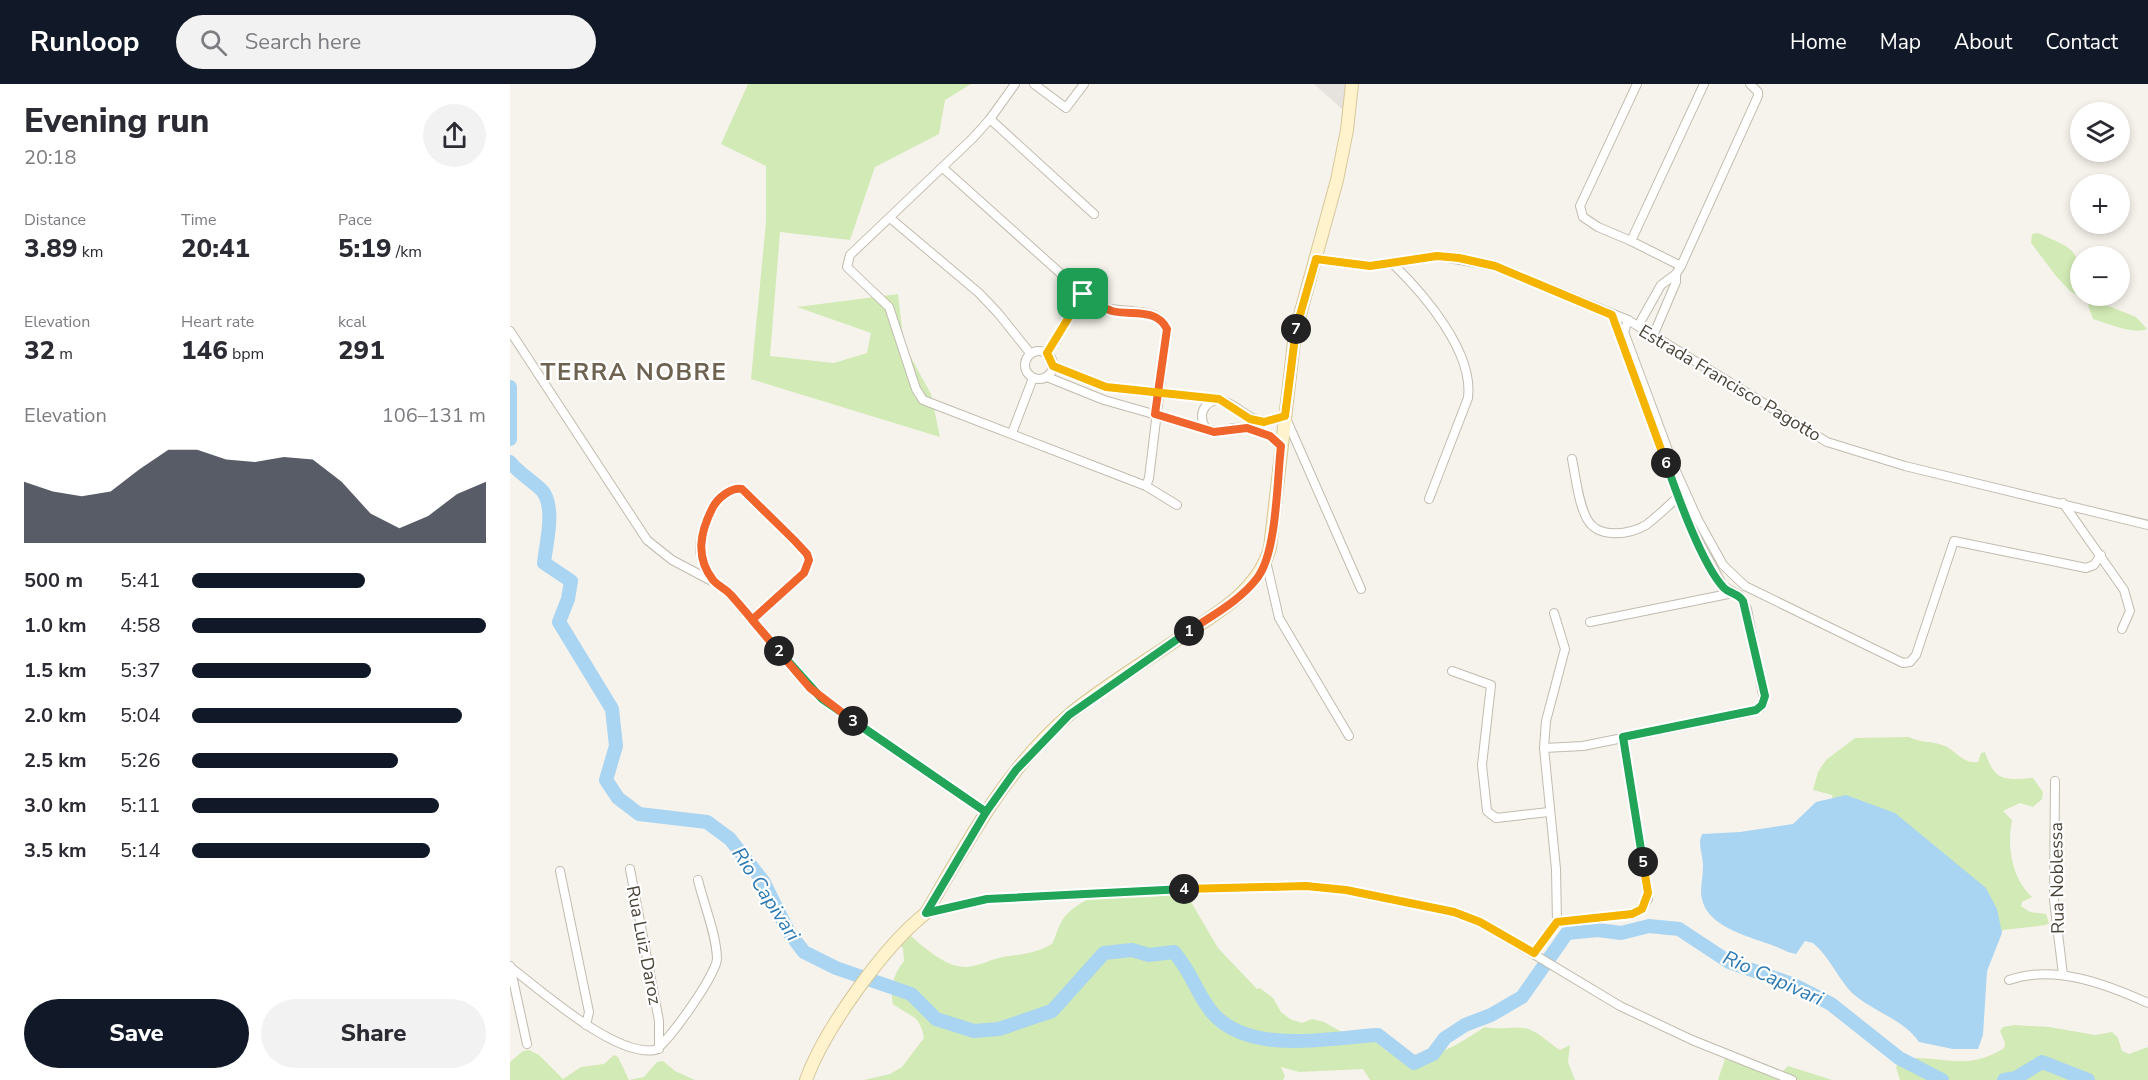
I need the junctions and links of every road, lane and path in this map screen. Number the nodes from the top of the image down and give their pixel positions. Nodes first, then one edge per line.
1 (1016, 84) edge
2 (1034, 84) edge
3 (1084, 84) edge
4 (1352, 84) edge
5 (1637, 84) edge
6 (1704, 84) edge
7 (1750, 84) edge
8 (990, 120) junction
9 (943, 168) junction
10 (1094, 214) dead end
11 (890, 218) junction
12 (1631, 241) junction
13 (1316, 259) junction
14 (1393, 264) junction
15 (1678, 270) junction
16 (1083, 294) junction
17 (1612, 315) junction
18 (1628, 320) junction
19 (1638, 326) junction
20 (510, 331) edge
21 (1653, 336) junction
22 (1047, 353) junction
23 (1030, 354) junction
24 (1053, 366) junction
25 (1047, 377) junction
26 (1033, 378) junction
27 (1158, 393) junction
28 (1219, 399) junction
29 (1155, 414) junction
30 (1285, 416) junction
31 (1206, 429) junction
32 (1012, 433) junction
33 (1281, 446) junction
34 (1572, 459) dead end
35 (1146, 486) junction
36 (1678, 497) junction
37 (1429, 499) dead end
38 (2062, 502) junction
39 (1177, 505) dead end
40 (2148, 525) edge
41 (2101, 555) junction
42 (1266, 561) junction
43 (714, 582) junction
44 (1361, 589) dead end
45 (1728, 590) junction
46 (1554, 613) dead end
47 (752, 620) junction
48 (1590, 622) dead end
49 (2122, 629) dead end
50 (1452, 671) dead end
51 (1349, 736) dead end
52 (1623, 737) junction
53 (1544, 748) junction
54 (2055, 781) dead end
55 (986, 812) junction
56 (1549, 812) junction
57 (630, 869) dead end
58 (560, 871) dead end
59 (698, 880) dead end
60 (926, 913) junction
61 (1557, 922) junction
62 (1537, 955) junction
63 (510, 967) edge
64 (2063, 975) junction
65 (2010, 980) dead end
66 (2148, 1002) edge
67 (586, 1007) junction
68 (572, 1015) junction
69 (659, 1021) junction
70 (586, 1025) junction
71 (672, 1032) junction
72 (527, 1044) dead end
73 (659, 1049) junction
74 (806, 1080) edge
75 (1792, 1080) edge

1 - 8 street
2 - 3 street
4 - 13 street
5 - 12 street
6 - 12 street
7 - 15 street
8 - 9 street
8 - 10 street
9 - 11 street
9 - 16 street
11 - 23 street
11 - 32 street
12 - 15 street
13 - 14 street, Estrada Francisco Pagotto
13 - 30 street
14 - 17 street, Estrada Francisco Pagotto
14 - 37 street
15 - 19 street
15 - 21 street
16 - 22 street
16 - 27 street
17 - 18 street, Estrada Francisco Pagotto
17 - 36 street
18 - 19 street, Estrada Francisco Pagotto
18 - 41 street
19 - 21 street, Estrada Francisco Pagotto
20 - 43 street
21 - 38 street, Estrada Francisco Pagotto
22 - 23 street
22 - 24 street
23 - 26 street
24 - 25 street
24 - 27 street
25 - 26 street
25 - 29 street
26 - 32 street
27 - 28 street
27 - 29 street
28 - 30 street
28 - 31 street
29 - 31 street
29 - 35 street
30 - 33 street
30 - 44 street
31 - 33 street
32 - 35 street
33 - 42 street
34 - 36 street
35 - 39 street
36 - 45 street
38 - 40 street, Estrada Francisco Pagotto
38 - 41 street
41 - 49 street
42 - 51 street
42 - 55 street
43 - 47 street
43 - 47 street
45 - 48 street
45 - 52 street
46 - 53 street
47 - 55 street
50 - 56 street
52 - 53 street
52 - 61 street
53 - 56 street
54 - 64 street, Rua Noblessa
55 - 60 street
56 - 61 street
57 - 69 street, Rua Luiz Daroz
58 - 67 street
59 - 71 street
60 - 62 street
60 - 74 street
61 - 62 street
62 - 75 street
63 - 68 street
63 - 72 street
64 - 65 street
64 - 66 street
67 - 68 street
67 - 70 street
68 - 70 street
69 - 71 street, Rua Luiz Daroz
69 - 73 street, Rua Luiz Daroz
70 - 73 street
71 - 73 street

